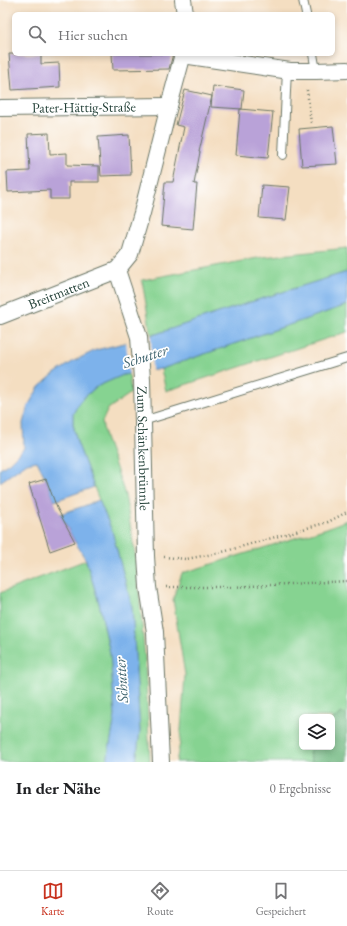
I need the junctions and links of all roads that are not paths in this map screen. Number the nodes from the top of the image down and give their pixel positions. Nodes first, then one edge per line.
1 (183, 0) edge
2 (303, 0) edge
3 (185, 12) edge
4 (306, 12) edge
5 (183, 56) edge
6 (190, 56) edge
7 (313, 56) edge
8 (287, 70) junction
9 (347, 70) edge
10 (311, 71) junction
11 (169, 106) junction
12 (0, 108) edge
13 (283, 155) dead end
14 (117, 270) junction
15 (0, 316) edge
16 (347, 358) edge
17 (143, 421) junction
18 (161, 762) edge

1 - 3 street
2 - 4 lane
5 - 11 street
6 - 8 street
7 - 10 lane
8 - 10 street
8 - 13 lane
9 - 10 street
11 - 12 street, Pater-Hättig-Straße
11 - 14 street
14 - 15 street, Breitmatten
14 - 17 street, Zum Schänkenbrünnle
16 - 17 lane
17 - 18 street, Zum Schänkenbrünnle

